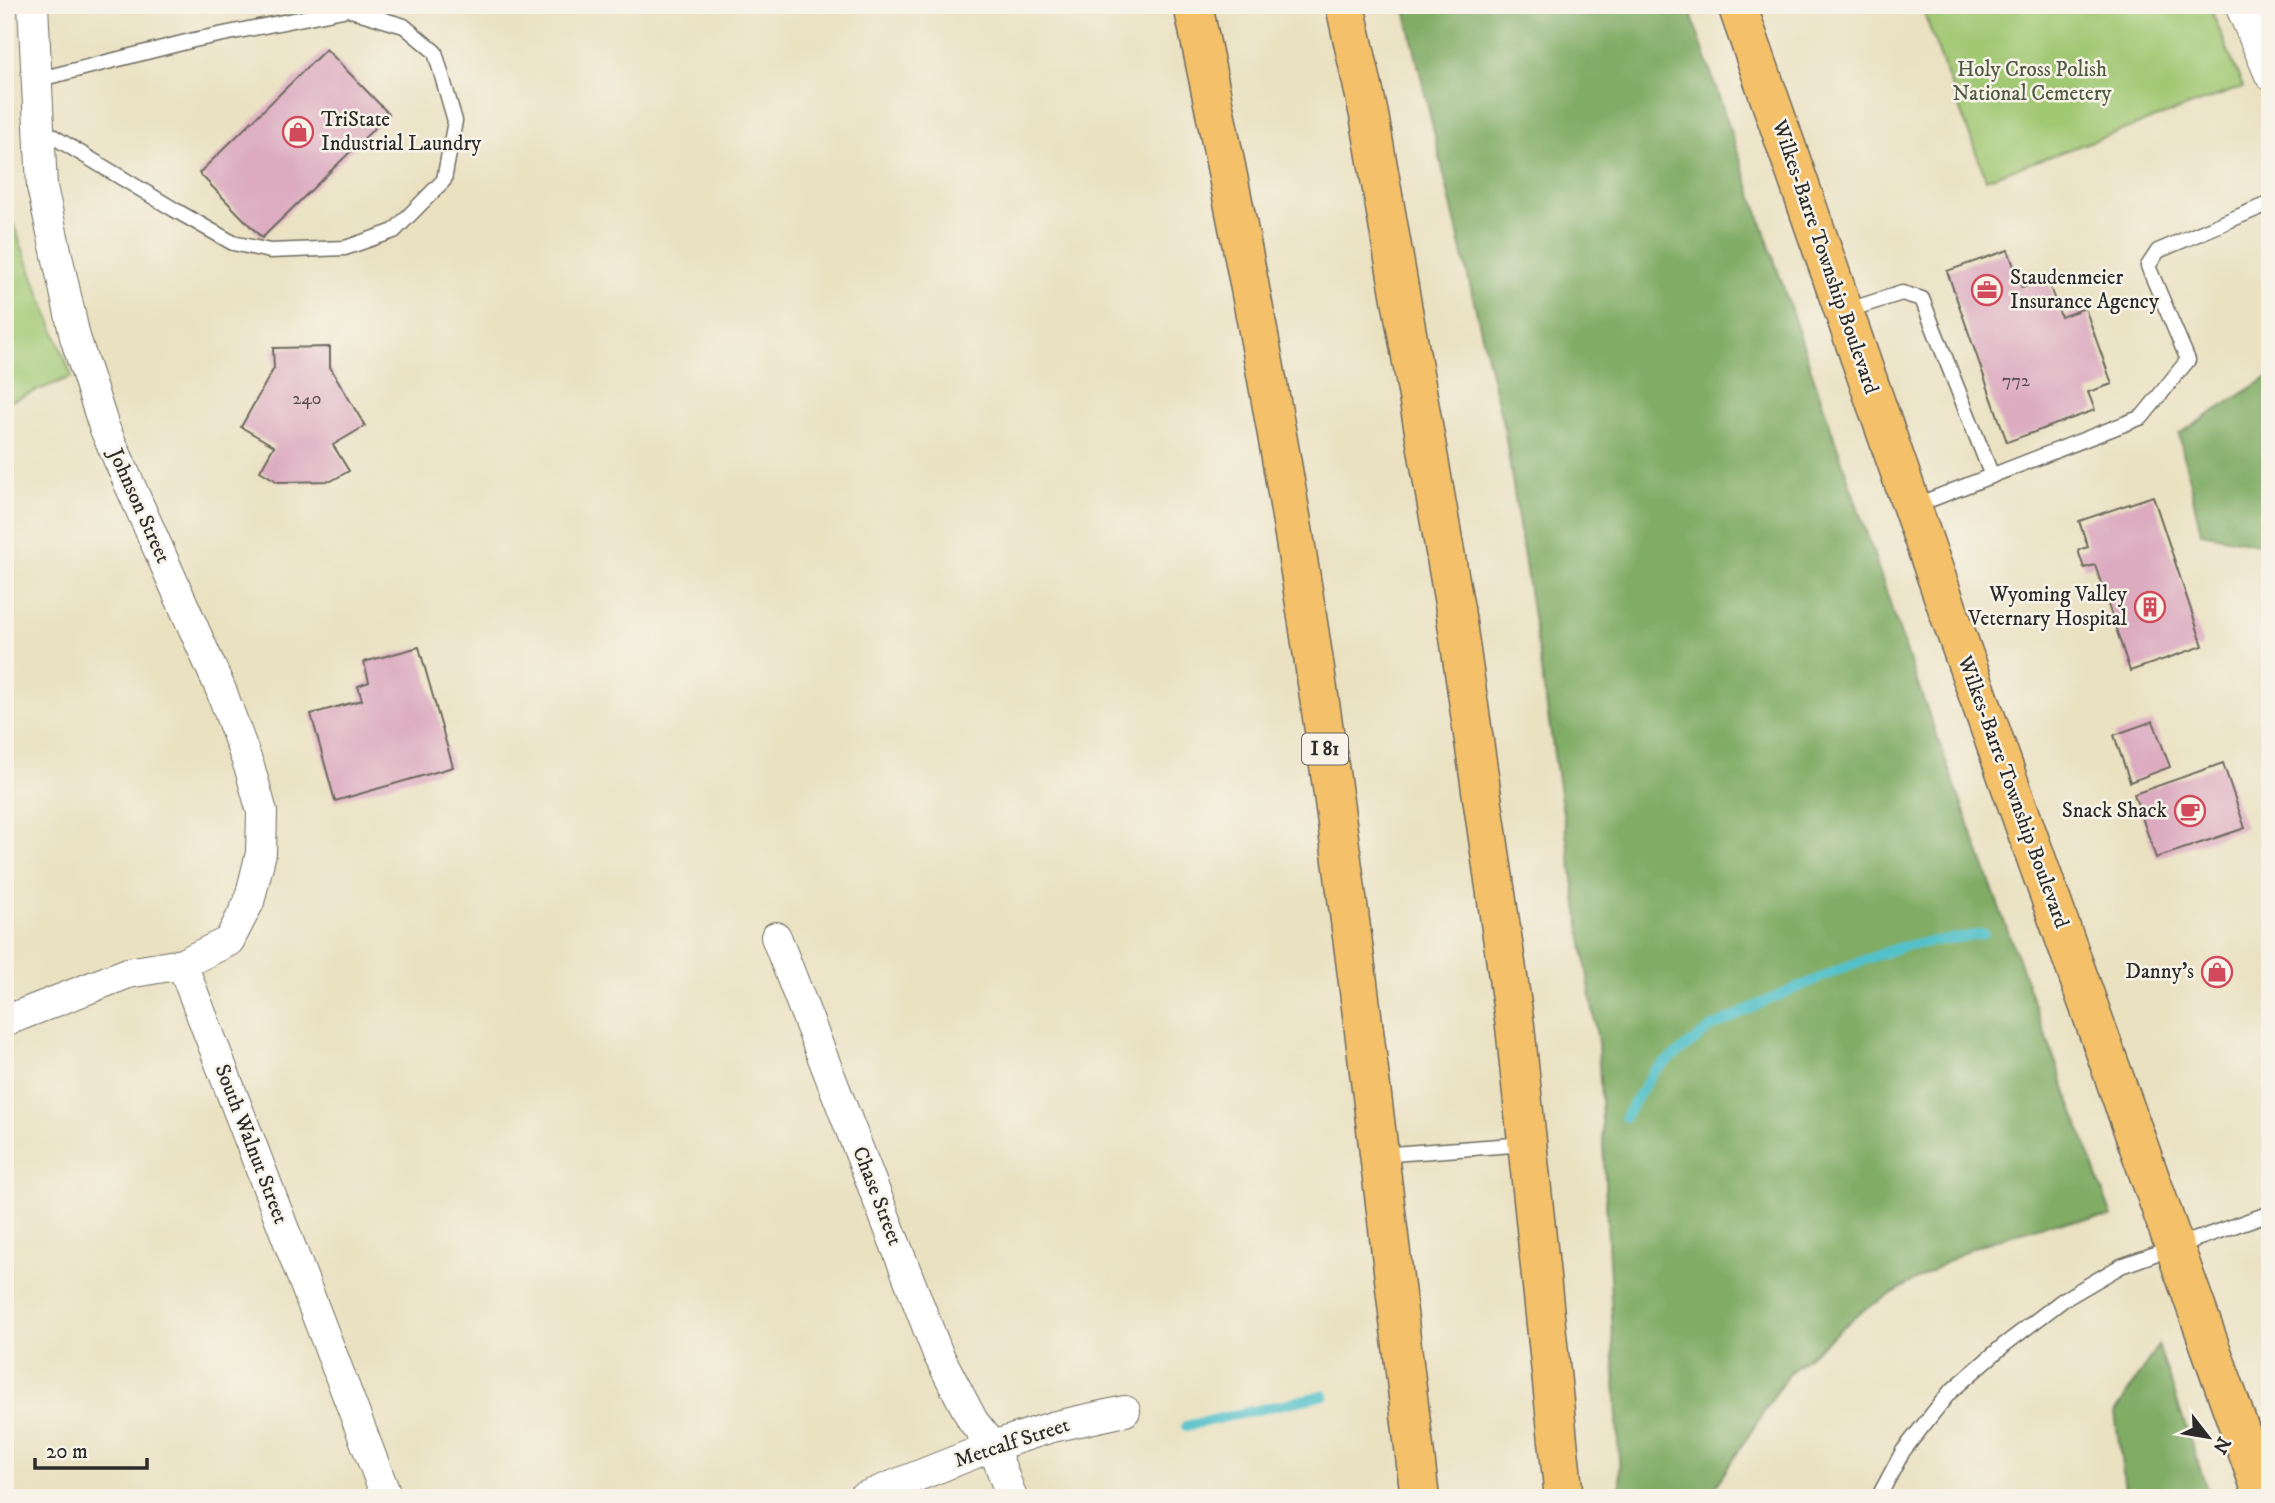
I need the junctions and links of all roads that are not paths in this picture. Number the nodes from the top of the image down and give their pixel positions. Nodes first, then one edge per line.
1 (33, 5) edge
2 (1194, 5) edge
3 (1345, 5) edge
4 (1737, 5) edge
5 (2240, 5) edge
6 (2270, 75) edge
7 (36, 80) junction
8 (39, 128) junction
9 (2270, 203) edge
10 (1845, 311) junction
11 (1992, 475) junction
12 (1912, 506) junction
13 (776, 937) dead end
14 (183, 964) junction
15 (5, 1021) edge
16 (1528, 1144) junction
17 (1379, 1155) junction
18 (2270, 1213) edge
19 (2175, 1246) junction
20 (1125, 1411) dead end
21 (993, 1446) junction
22 (2264, 1485) edge
23 (387, 1498) edge
24 (862, 1498) edge
25 (1012, 1498) edge
26 (1420, 1498) edge
27 (1564, 1498) edge
28 (1878, 1498) edge

1 - 7 street, Johnson Street
2 - 17 main road, I 81
3 - 16 main road
4 - 10 main road, Wilkes-Barre Township Boulevard
5 - 6 street
7 - 8 street, Johnson Street
7 - 8 lane
8 - 14 street, Johnson Street
9 - 11 lane
10 - 11 lane
10 - 12 main road, Wilkes-Barre Township Boulevard
11 - 12 lane
12 - 19 main road, Wilkes-Barre Township Boulevard
13 - 21 street, Chase Street
14 - 15 street
14 - 23 street, South Walnut Street
16 - 17 lane
16 - 27 main road
17 - 26 main road, I 81
18 - 19 lane
19 - 22 main road, Wilkes-Barre Township Boulevard
19 - 28 lane
20 - 21 street, Metcalf Street
21 - 24 street, Metcalf Street
21 - 25 street, Chase Street

